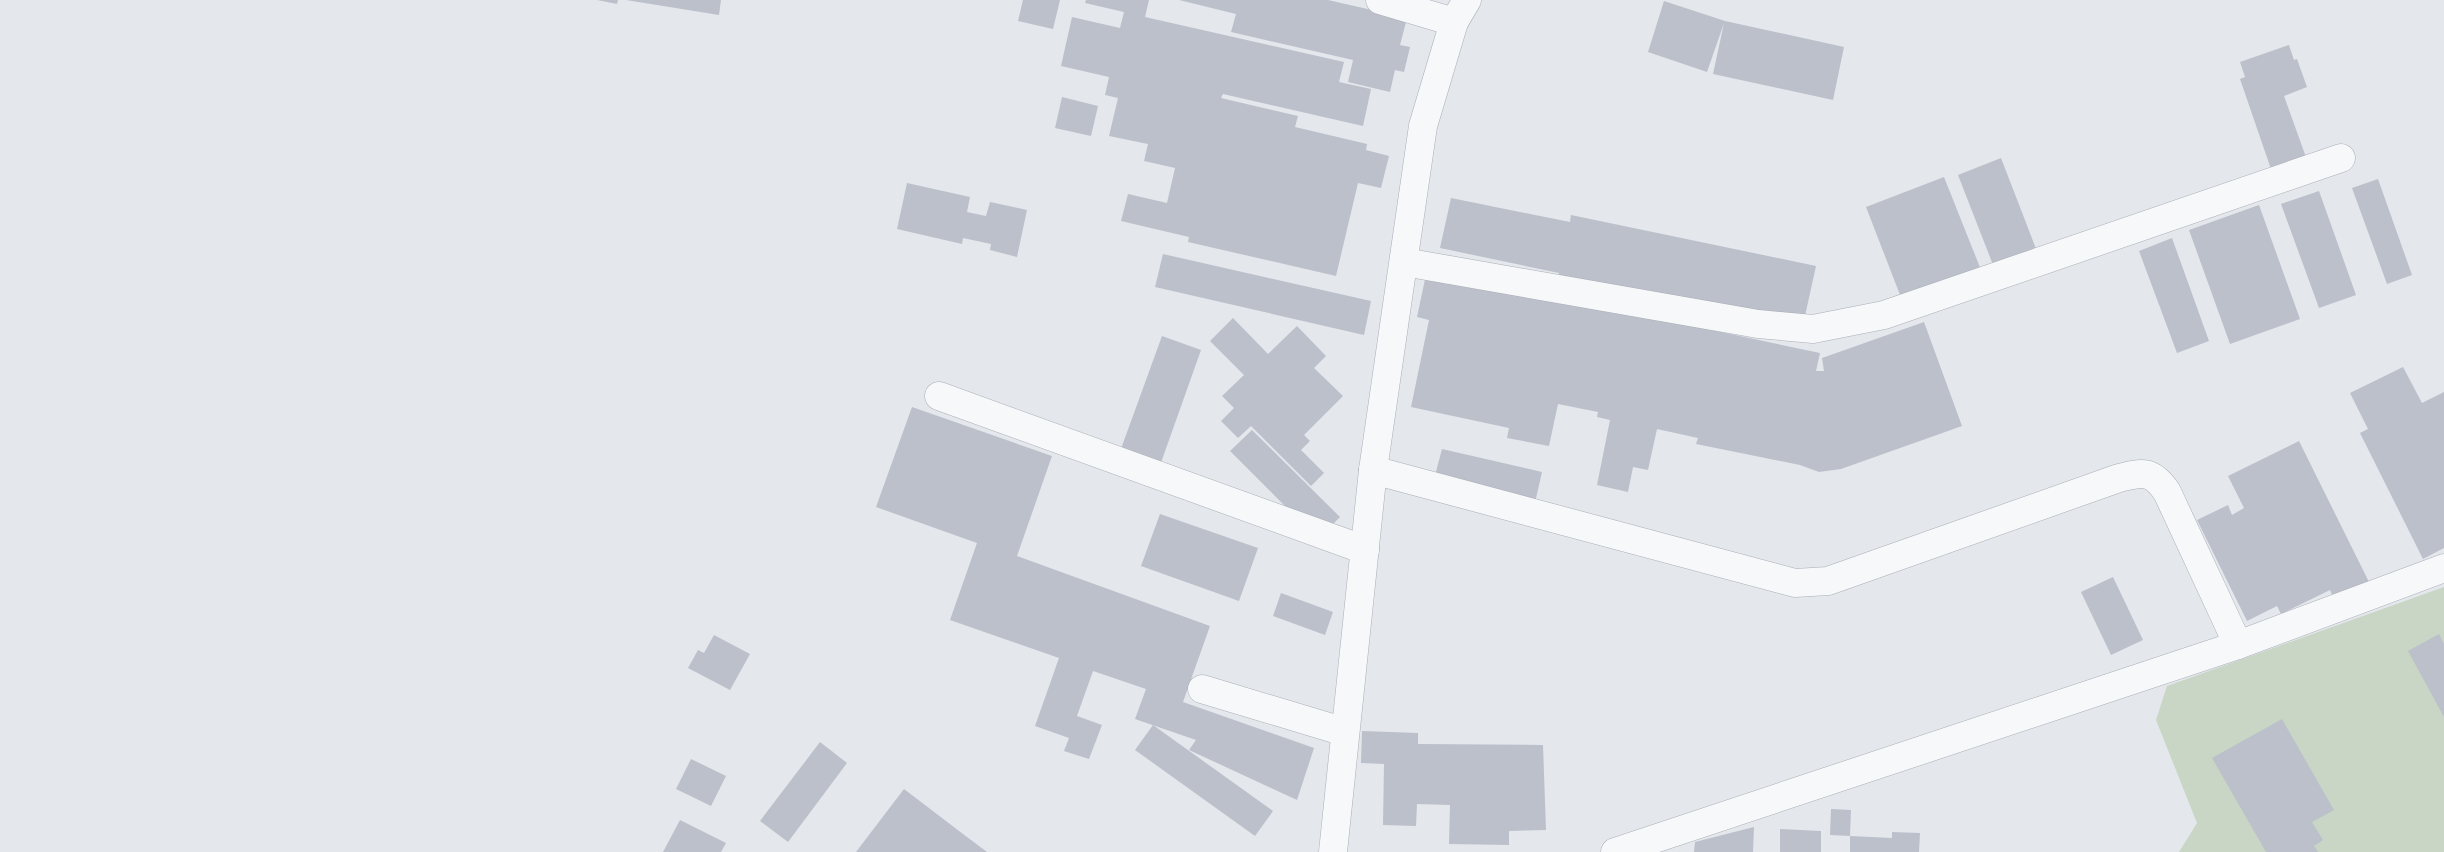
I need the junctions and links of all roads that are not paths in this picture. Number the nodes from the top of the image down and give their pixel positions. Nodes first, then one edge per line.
1 (1380, 0) edge
2 (1461, 11) edge
3 (2341, 158) dead end
4 (1404, 262) junction
5 (939, 396) dead end
6 (1373, 470) junction
7 (1364, 550) junction
8 (2444, 568) edge
9 (2238, 645) junction
10 (1202, 689) dead end
11 (1345, 732) junction
12 (1332, 852) edge
13 (1615, 852) edge

1 - 2 street
2 - 4 street
3 - 4 street
4 - 6 street
5 - 7 street
6 - 7 street
6 - 9 street
7 - 11 street
8 - 9 street
9 - 13 street
10 - 11 street
11 - 12 street

